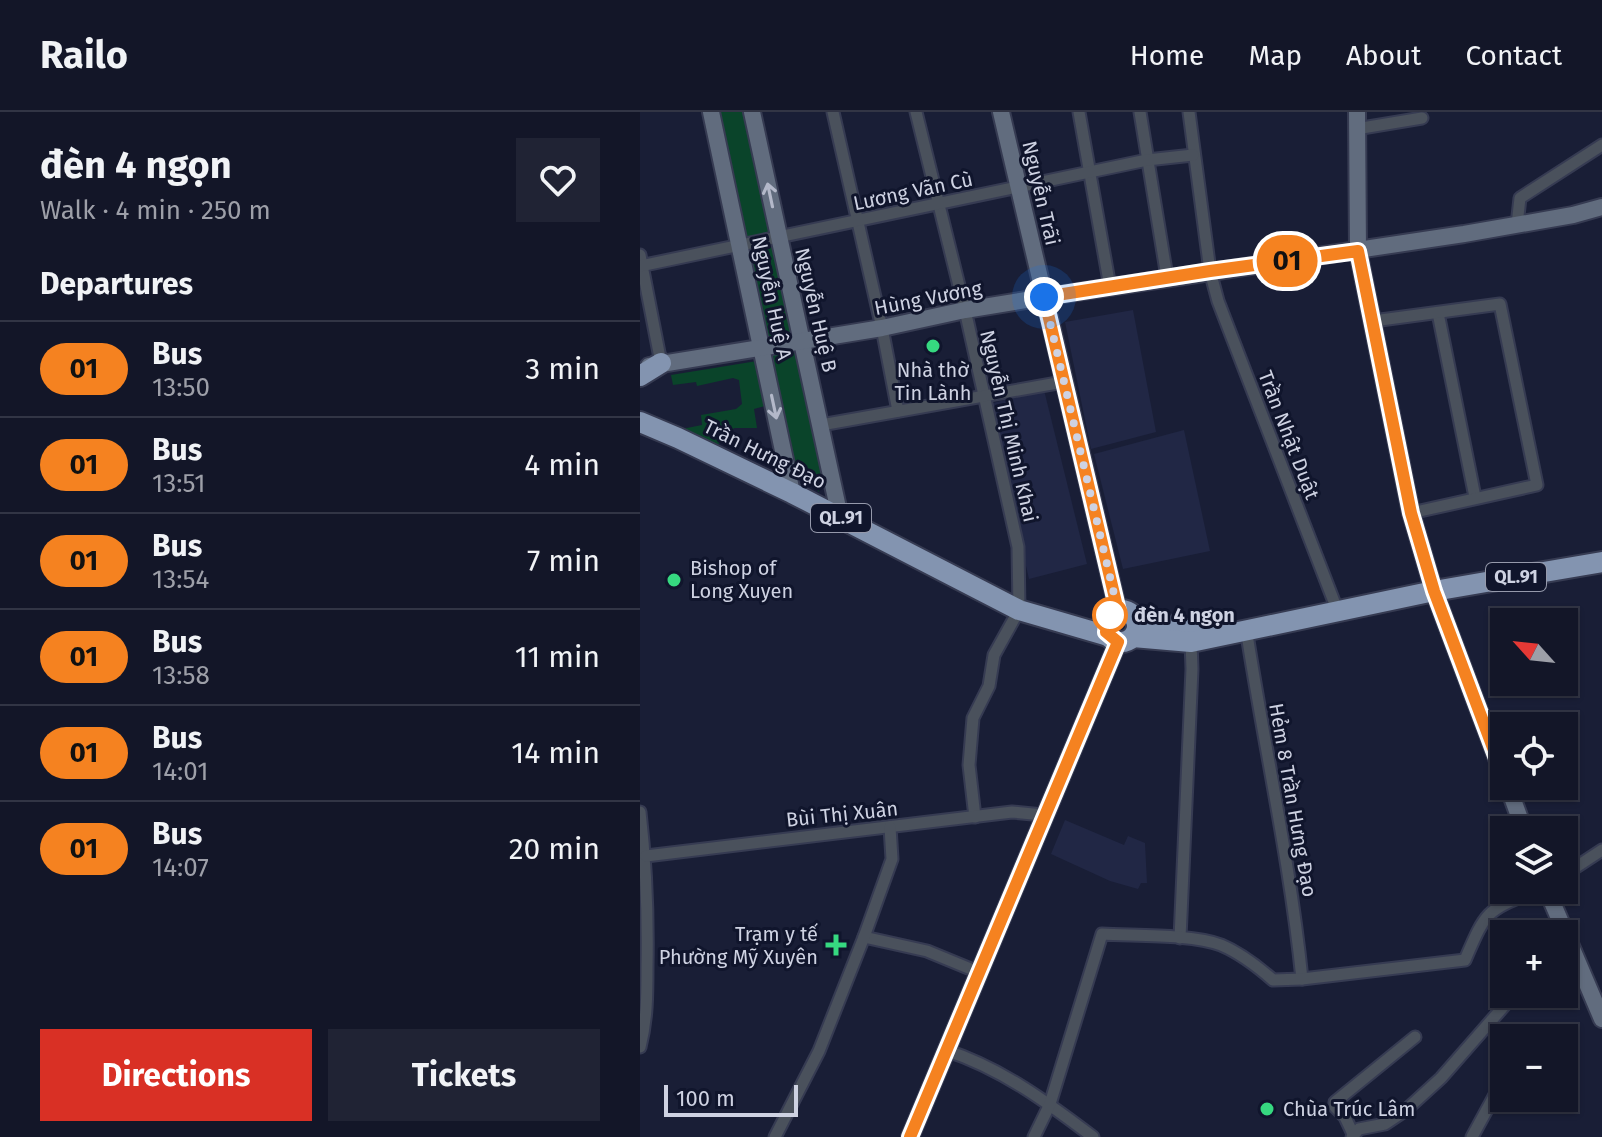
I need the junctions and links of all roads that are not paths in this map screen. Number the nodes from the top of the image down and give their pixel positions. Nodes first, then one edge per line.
1 (711, 112) edge
2 (752, 112) edge
3 (833, 112) edge
4 (916, 112) edge
5 (1001, 112) edge
6 (1079, 112) edge
7 (1140, 112) edge
8 (1189, 112) edge
9 (1422, 118) dead end
10 (1357, 120) edge
11 (1602, 145) edge
12 (1193, 155) junction
13 (1147, 160) junction
14 (1089, 173) junction
15 (1020, 187) junction
16 (938, 204) junction
17 (1602, 207) edge
18 (858, 220) junction
19 (1517, 225) junction
20 (779, 237) junction
21 (740, 244) junction
22 (1358, 251) junction
23 (641, 262) edge
24 (1210, 271) junction
25 (1167, 277) junction
26 (1110, 287) junction
27 (1044, 297) junction
28 (965, 310) junction
29 (1438, 313) junction
30 (1373, 321) junction
31 (882, 328) junction
32 (803, 342) junction
33 (761, 346) junction
34 (661, 363) junction
35 (640, 368) edge
36 (640, 376) edge
37 (1063, 382) junction
38 (983, 396) junction
39 (898, 411) junction
40 (640, 413) edge
41 (640, 422) edge
42 (821, 425) junction
43 (660, 430) junction
44 (792, 493) junction
45 (1475, 497) junction
46 (1411, 513) junction
47 (840, 517) junction
48 (1601, 563) edge
49 (1434, 591) junction
50 (1019, 610) junction
51 (1338, 612) junction
52 (1121, 613) junction
53 (1246, 628) junction
54 (1120, 639) junction
55 (1200, 639) junction
56 (1490, 740) edge
57 (640, 812) edge
58 (1043, 815) junction
59 (975, 817) junction
60 (890, 827) junction
61 (1602, 850) edge
62 (646, 856) junction
63 (1578, 866) edge
64 (1502, 904) edge
65 (1554, 904) edge
66 (864, 937) junction
67 (1180, 938) junction
68 (978, 972) junction
69 (1302, 979) junction
70 (1597, 990) edge
71 (1502, 1008) edge
72 (1602, 1019) edge
73 (1415, 1037) dead end
74 (640, 1047) edge
75 (945, 1050) junction
76 (1050, 1104) junction
77 (1490, 1104) edge
78 (1352, 1136) edge
79 (775, 1137) edge
80 (910, 1137) edge
81 (1034, 1137) edge
82 (1093, 1137) edge
83 (1472, 1137) edge

1 - 21 street, Nguyễn Huệ A
20 -> 2 street, Nguyễn Huệ B
3 - 18 street
4 - 16 street, Nguyễn Thị Minh Khai
5 - 15 street, Nguyễn Trãi
6 - 14 street
7 - 13 street
8 - 12 street, Trần Nhật Duật
9 - 10 street
10 - 22 street
11 - 19 street
12 - 13 street, Lương Vãn Cù
12 - 24 street, Trần Nhật Duật
13 - 14 street, Lương Vãn Cù
13 - 25 street
14 - 15 street, Lương Vãn Cù
14 - 26 street
15 - 16 street, Lương Vãn Cù
15 - 27 street, Nguyễn Trãi
16 - 18 street, Lương Vãn Cù
16 - 28 street, Nguyễn Thị Minh Khai
17 - 19 street, Hùng Vương
18 - 20 street, Lương Vãn Cù
18 - 31 street
19 - 22 street, Hùng Vương
20 - 21 street, Lương Vãn Cù
20 - 32 street, Nguyễn Huệ B
21 - 23 street, Lương Vãn Cù
21 - 33 street, Nguyễn Huệ A
22 - 24 street, Hùng Vương
22 - 30 street
23 - 34 street
24 - 25 street, Hùng Vương
24 - 51 street, Trần Nhật Duật
25 - 26 street, Hùng Vương
26 - 27 street, Hùng Vương
27 - 28 street, Hùng Vương
27 - 37 street, Nguyễn Trãi
28 - 31 street, Hùng Vương
28 - 38 street, Nguyễn Thị Minh Khai
29 - 30 street
29 - 45 street
29 - 45 street
30 - 46 street
31 - 32 street, Hùng Vương
31 - 39 street
32 - 33 street, Hùng Vương
32 - 42 street, Nguyễn Huệ B
33 - 34 street, Hùng Vương
33 -> 44 street, Nguyễn Huệ A
34 - 35 street, Hùng Vương
34 - 36 highway
37 - 38 street
37 - 52 street, Nguyễn Trãi
38 - 39 street
38 - 50 street, Nguyễn Thị Minh Khai
39 - 42 street
40 - 43 highway, QL.91
41 - 43 highway, QL.91
42 - 47 street, Nguyễn Huệ B
43 - 44 highway, Trần Hưng Đạo / QL.91
44 - 47 highway, Trần Hưng Đạo / QL.91
45 - 46 street
46 - 49 street
47 - 50 highway, Trần Hưng Đạo / QL.91
48 - 49 highway, Trần Hưng Đạo / QL.91
49 - 51 highway, Trần Hưng Đạo / QL.91
49 - 56 street
50 - 52 highway, Trần Hưng Đạo / QL.91
50 - 54 highway, Trần Hưng Đạo / QL.91
50 - 59 street
51 - 53 highway, Trần Hưng Đạo / QL.91
52 - 54 highway
52 - 54 highway
52 - 55 highway, Trần Hưng Đạo / QL.91
53 - 55 highway, Trần Hưng Đạo / QL.91
53 - 69 street, Hẻm 8 Trần Hưng Đạo
54 - 55 highway, Trần Hưng Đạo / QL.91
54 - 58 street
55 - 67 street
57 - 62 street
58 - 59 street, Bùi Thị Xuân
58 - 68 street
59 - 60 street, Bùi Thị Xuân
60 - 62 street, Bùi Thị Xuân
60 - 66 street
61 - 63 street
62 - 74 street
64 - 69 street
65 - 70 street
66 - 68 street
66 - 79 street
67 - 69 street
67 - 76 street
68 - 75 street
70 - 72 street
71 - 78 street
73 - 78 street
75 - 76 street
75 - 80 street
76 - 81 street
76 - 82 street
77 - 83 street

